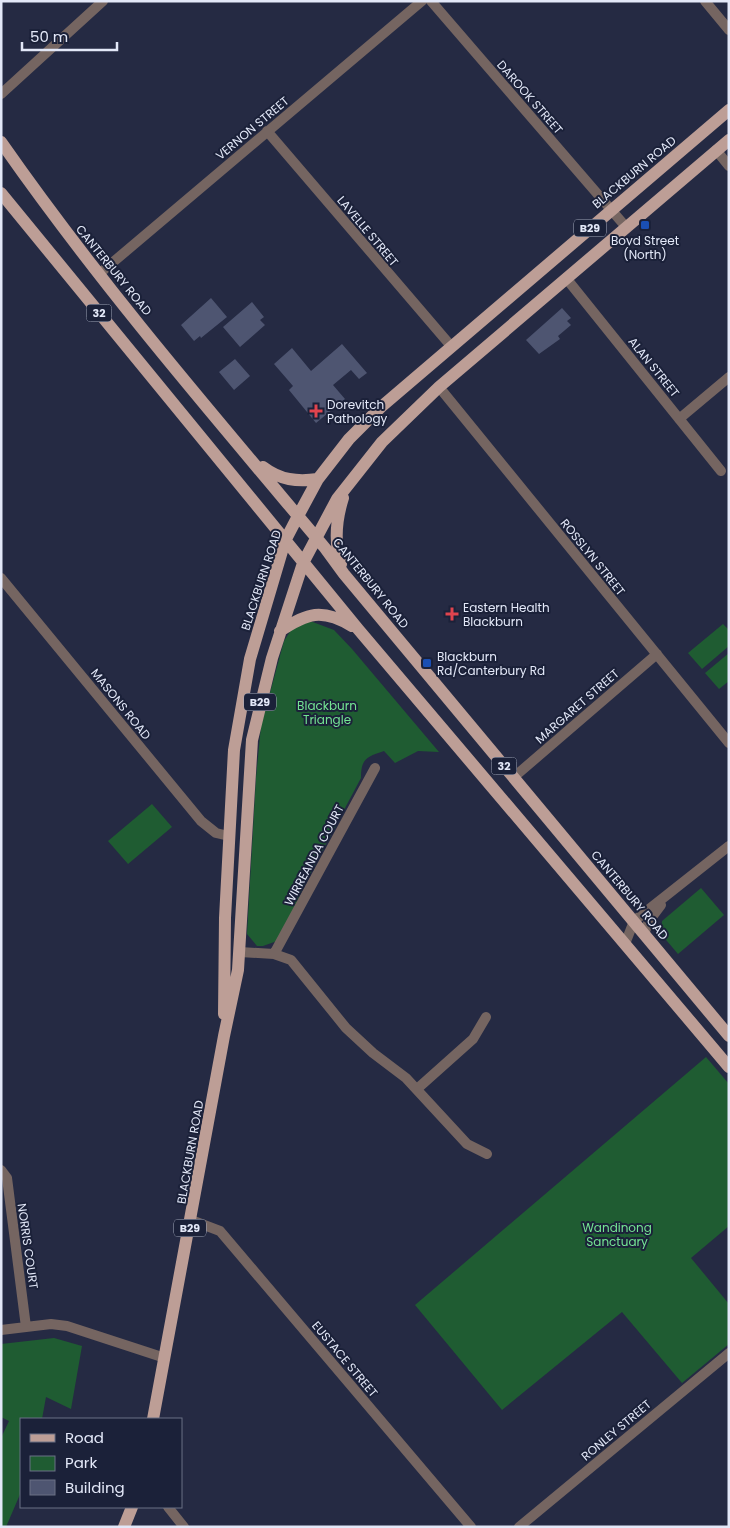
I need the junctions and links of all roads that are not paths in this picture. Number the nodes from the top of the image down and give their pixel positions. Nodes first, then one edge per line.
1 (104, 1) edge
2 (422, 1) edge
3 (431, 1) edge
4 (705, 1) edge
5 (729, 30) edge
6 (1, 94) edge
7 (729, 110) edge
8 (267, 131) junction
9 (729, 140) edge
10 (1, 142) edge
11 (716, 150) junction
12 (729, 166) edge
13 (2, 194) edge
14 (611, 210) junction
15 (626, 228) junction
16 (99, 274) junction
17 (566, 278) junction
18 (451, 346) junction
19 (729, 377) edge
20 (439, 387) junction
21 (679, 419) junction
22 (250, 458) junction
23 (722, 471) dead end
24 (318, 479) junction
25 (351, 480) junction
26 (298, 516) junction
27 (316, 536) junction
28 (285, 541) junction
29 (303, 563) junction
30 (344, 574) junction
31 (1, 578) edge
32 (358, 630) junction
33 (280, 631) junction
34 (656, 654) junction
35 (729, 743) edge
36 (375, 768) dead end
37 (514, 777) junction
38 (228, 836) junction
39 (245, 837) junction
40 (729, 846) edge
41 (244, 884) junction
42 (669, 895) junction
43 (225, 918) junction
44 (634, 921) junction
45 (644, 934) junction
46 (625, 944) junction
47 (223, 952) junction
48 (240, 952) junction
49 (274, 954) junction
50 (486, 1017) dead end
51 (224, 1036) junction
52 (729, 1036) edge
53 (729, 1067) edge
54 (417, 1089) junction
55 (487, 1154) dead end
56 (1, 1170) edge
57 (191, 1220) junction
58 (26, 1327) junction
59 (1, 1330) edge
60 (729, 1353) edge
61 (165, 1358) junction
62 (153, 1418) edge
63 (132, 1508) edge
64 (169, 1508) edge
65 (124, 1527) edge
66 (184, 1527) edge
67 (471, 1527) edge
68 (519, 1527) edge

1 - 6 street
2 - 8 street, VERNON STREET
3 - 14 street, DAROOK STREET
4 - 5 street
7 - 14 main road, BLACKBURN ROAD / B29
8 - 16 street, VERNON STREET
8 - 18 street, LAVELLE STREET
9 - 11 main road, BLACKBURN ROAD / B29
10 - 16 main road, CANTERBURY ROAD / 32
11 - 12 street
11 - 15 main road, BLACKBURN ROAD / B29
13 - 28 main road, 32
14 - 15 street, DAROOK STREET
14 - 18 main road, BLACKBURN ROAD / B29
15 - 17 main road, BLACKBURN ROAD / B29
16 - 22 main road, CANTERBURY ROAD / 32
17 - 20 main road, BLACKBURN ROAD / B29
17 - 21 street, ALAN STREET
18 - 24 main road, BLACKBURN ROAD / B29
19 - 21 street
20 - 25 main road, BLACKBURN ROAD / B29
20 - 34 street, ROSSLYN STREET
21 - 23 street, ALAN STREET
22 - 24 main road
22 - 26 main road, CANTERBURY ROAD / 32
24 - 26 main road, BLACKBURN ROAD / B29
25 - 27 main road, BLACKBURN ROAD / B29
25 - 30 main road
26 - 27 main road, CANTERBURY ROAD / 32
26 - 28 main road, BLACKBURN ROAD / B29
27 - 29 main road, BLACKBURN ROAD / B29
27 - 30 main road, CANTERBURY ROAD / 32
28 - 29 main road, 32
28 - 38 main road, BLACKBURN ROAD / B29
29 - 32 main road, 32
29 - 33 main road, BLACKBURN ROAD / B29
30 - 37 main road, CANTERBURY ROAD / 32
31 - 38 street, MASONS ROAD
32 - 33 main road
32 - 46 main road, 32
33 - 39 main road, BLACKBURN ROAD / B29
34 - 35 street, ROSSLYN STREET
34 - 37 street, MARGARET STREET
36 - 49 street, WIRREANDA COURT
37 - 44 main road, CANTERBURY ROAD / 32
38 - 39 main road
38 - 43 main road, BLACKBURN ROAD / B29
39 - 41 main road, BLACKBURN ROAD / B29
40 - 42 street
41 - 43 main road
41 - 48 main road, BLACKBURN ROAD / B29
42 - 44 street
42 - 45 street
43 - 47 main road, BLACKBURN ROAD / B29
44 - 45 main road, CANTERBURY ROAD / 32
44 - 46 street
45 - 52 main road, CANTERBURY ROAD / 32
46 - 53 main road, 32
47 - 48 main road
47 - 51 main road, BLACKBURN ROAD / B29
48 - 49 street
48 - 51 main road, BLACKBURN ROAD / B29
49 - 54 street
50 - 54 street
51 - 57 main road, BLACKBURN ROAD / B29
54 - 55 street
56 - 58 street, NORRIS COURT
57 - 61 main road, BLACKBURN ROAD / B29
57 - 67 street, EUSTACE STREET
58 - 59 street
58 - 61 street
60 - 68 street, RONLEY STREET
61 - 62 main road, BLACKBURN ROAD / B29
63 - 65 main road
64 - 66 street

